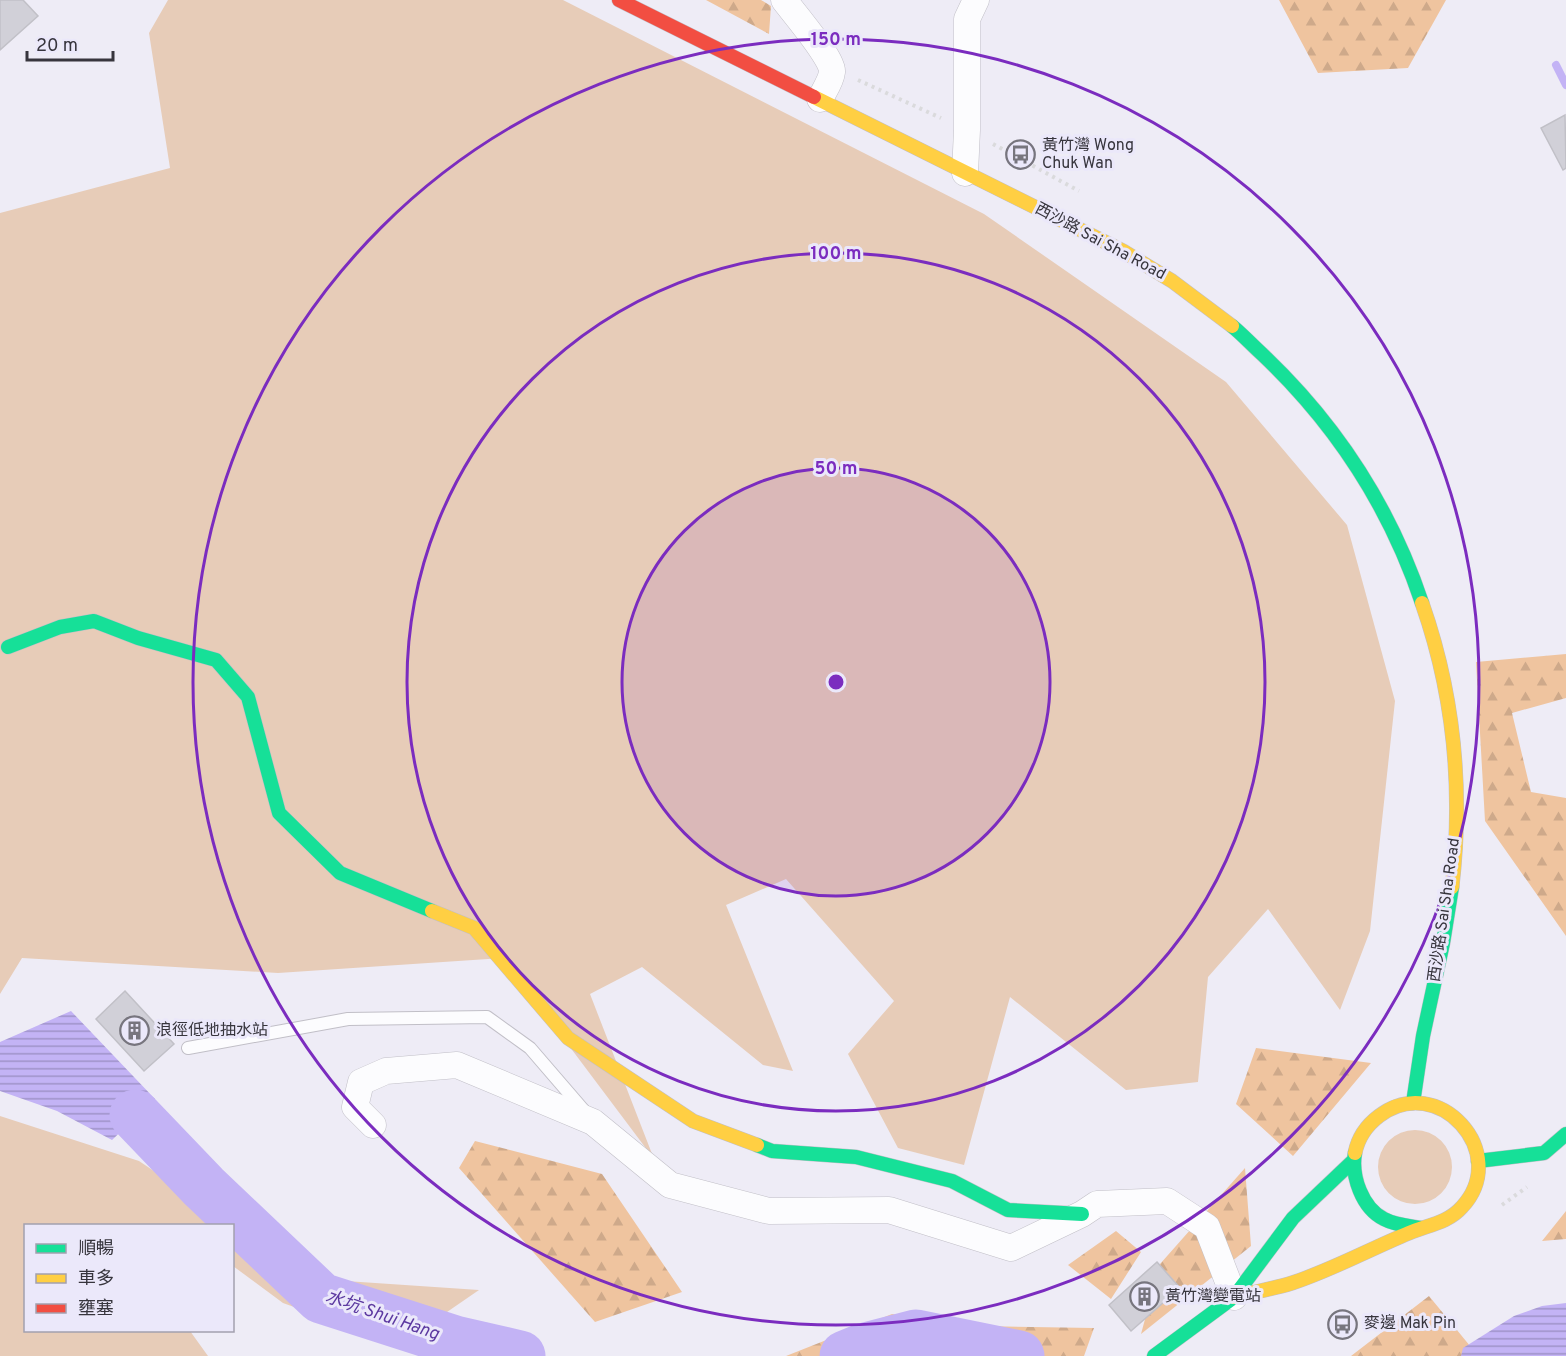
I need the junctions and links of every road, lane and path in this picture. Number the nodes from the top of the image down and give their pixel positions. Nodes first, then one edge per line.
1 (619, 0) edge
2 (784, 0) edge
3 (976, 0) edge
4 (832, 68) junction
5 (820, 99) junction
6 (967, 130) junction
7 (1021, 160) dead end
8 (965, 172) junction
9 (8, 647) dead end
10 (188, 1048) dead end
11 (1413, 1103) junction
12 (593, 1122) junction
13 (373, 1125) dead end
14 (1566, 1134) edge
15 (1354, 1160) junction
16 (1478, 1161) junction
17 (1082, 1214) junction
18 (1421, 1228) junction
19 (1234, 1297) junction
20 (1154, 1356) edge

1 - 5 main road, 西沙路 Sai Sha Road
2 - 4 street
3 - 6 street
4 - 5 street
4 - 6 path
5 - 8 main road, 西沙路 Sai Sha Road
6 - 7 path
6 - 8 street
8 - 11 main road, 西沙路 Sai Sha Road
9 - 17 main road
10 - 12 lane
11 - 15 main road
11 - 16 main road
12 - 13 street
12 - 17 street
14 - 16 main road
15 - 18 main road
15 - 19 main road
16 - 18 main road
17 - 19 street
18 - 19 main road
19 - 20 main road

